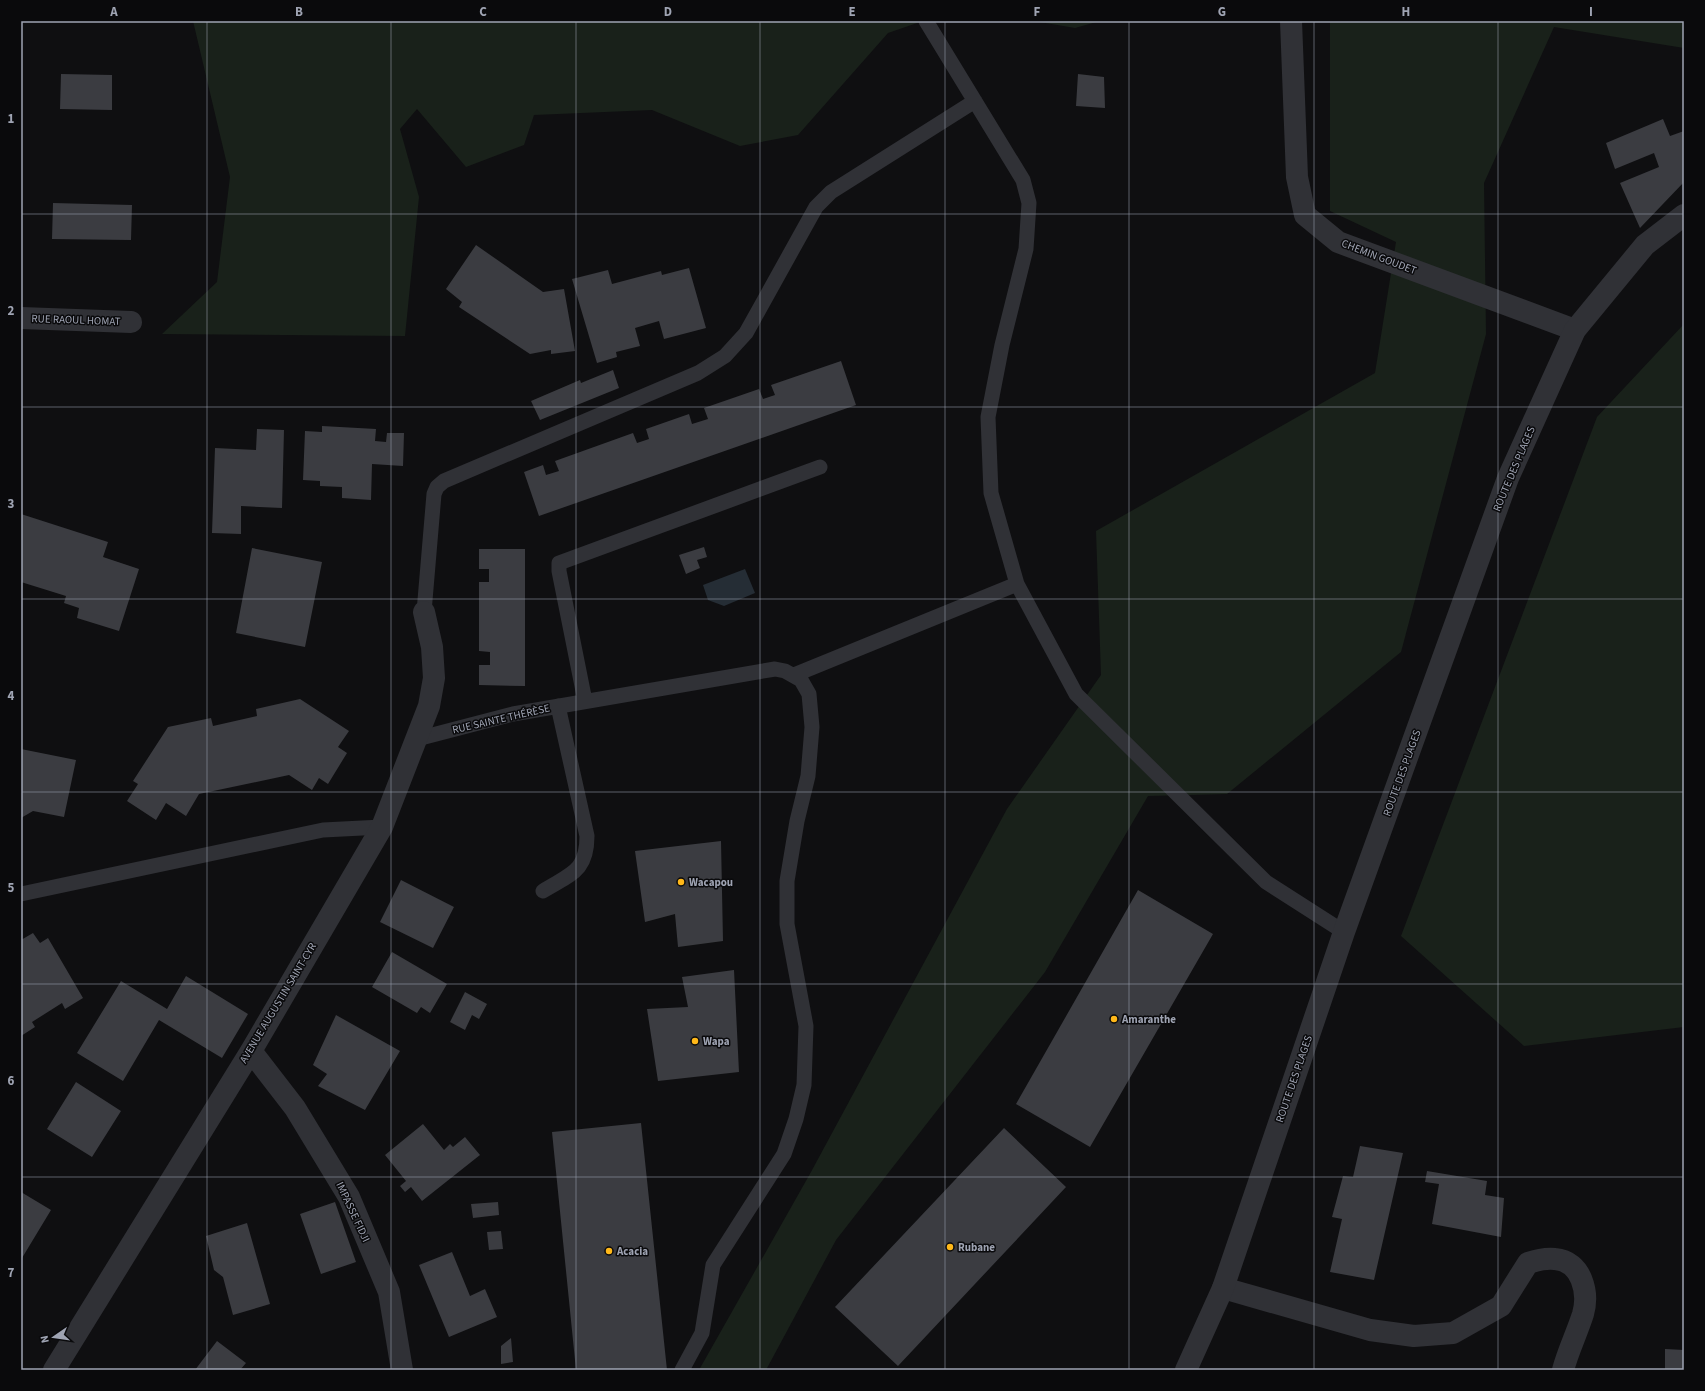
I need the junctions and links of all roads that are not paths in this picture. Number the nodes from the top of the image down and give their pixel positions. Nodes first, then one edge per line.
1 (926, 21) edge
2 (1291, 21) edge
3 (975, 101) junction
4 (1684, 215) edge
5 (21, 318) edge
6 (131, 322) dead end
7 (1575, 330) junction
8 (820, 467) dead end
9 (1017, 584) junction
10 (424, 612) joint
11 (794, 675) junction
12 (584, 701) junction
13 (558, 706) junction
14 (417, 739) junction
15 (382, 827) junction
16 (543, 891) dead end
17 (21, 894) edge
18 (1344, 932) junction
19 (251, 1051) junction
20 (1223, 1288) junction
21 (54, 1370) edge
22 (402, 1370) edge
23 (682, 1370) edge
24 (1186, 1370) edge
25 (1562, 1370) edge

1 - 3 lane
2 - 7 street, CHEMIN GOUDET
3 - 9 lane
3 - 10 lane
4 - 7 street, ROUTE DES PLAGES
5 - 6 street, RUE RAOUL HOMAT
7 - 18 street, ROUTE DES PLAGES
8 - 12 lane
9 - 11 lane
9 - 18 lane
10 - 14 street, AVENUE AUGUSTIN SAINT-CYR
11 - 12 lane, RUE SAINTE THÉRÈSE
11 - 23 lane
12 - 13 lane, RUE SAINTE THÉRÈSE
13 - 14 lane, RUE SAINTE THÉRÈSE
13 - 16 lane
14 - 15 street, AVENUE AUGUSTIN SAINT-CYR
15 - 17 lane
15 - 19 street, AVENUE AUGUSTIN SAINT-CYR
18 - 20 street, ROUTE DES PLAGES
19 - 21 street, AVENUE AUGUSTIN SAINT-CYR
19 - 22 street, IMPASSE FIDJI
20 - 24 street, ROUTE DES PLAGES
20 - 25 street

